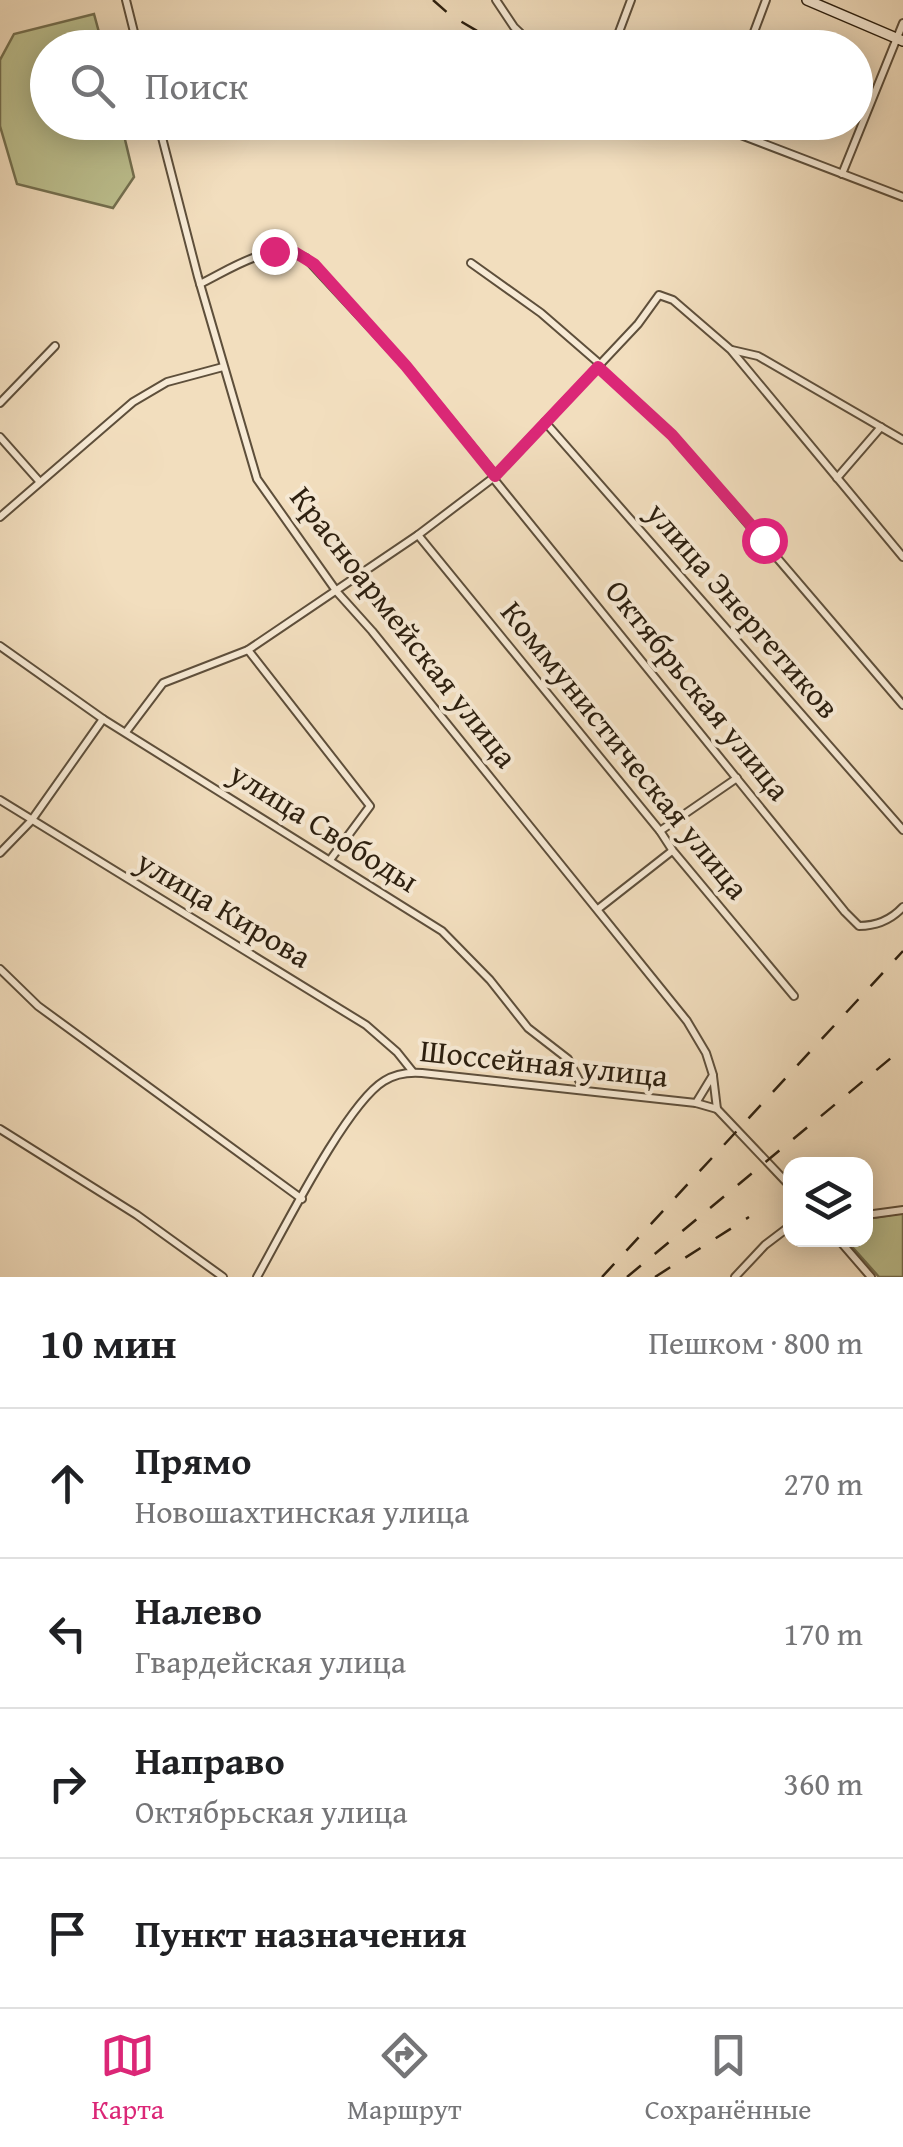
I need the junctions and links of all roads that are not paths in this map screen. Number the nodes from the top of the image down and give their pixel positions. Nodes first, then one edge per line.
1 (126, 0) edge
2 (496, 0) edge
3 (631, 0) edge
4 (766, 0) edge
5 (807, 0) edge
6 (903, 23) edge
7 (134, 30) edge
8 (517, 30) edge
9 (620, 30) edge
10 (755, 30) edge
11 (900, 40) edge
12 (873, 102) edge
13 (163, 140) edge
14 (746, 140) edge
15 (857, 140) edge
16 (842, 174) junction
17 (903, 198) edge
18 (471, 263) dead end
19 (200, 284) junction
20 (54, 346) dead end
21 (731, 350) junction
22 (599, 366) junction
23 (223, 367) junction
24 (0, 402) edge
25 (545, 422) junction
26 (881, 426) junction
27 (0, 438) edge
28 (903, 440) edge
29 (494, 476) junction
30 (837, 478) junction
31 (38, 481) junction
32 (0, 517) edge
33 (418, 535) junction
34 (903, 557) edge
35 (337, 592) junction
36 (0, 646) edge
37 (248, 650) junction
38 (903, 705) edge
39 (103, 718) junction
40 (126, 732) junction
41 (738, 778) junction
42 (0, 800) edge
43 (31, 821) junction
44 (903, 830) edge
45 (660, 831) junction
46 (672, 851) junction
47 (0, 852) edge
48 (330, 860) junction
49 (903, 907) edge
50 (598, 910) junction
51 (0, 969) edge
52 (794, 996) dead end
53 (413, 1072) junction
54 (713, 1075) junction
55 (584, 1090) junction
56 (696, 1103) junction
57 (717, 1110) junction
58 (0, 1129) edge
59 (783, 1179) edge
60 (302, 1200) junction
61 (903, 1210) edge
62 (873, 1214) edge
63 (783, 1231) edge
64 (846, 1247) edge
65 (223, 1277) edge
66 (257, 1277) edge
67 (735, 1277) edge
68 (871, 1277) edge

1 - 7 street
2 - 8 street
3 - 9 street
4 - 10 street
5 - 11 street
6 - 11 street
11 - 12 street
13 - 19 street, Красноармейская улица
14 - 16 street
15 - 16 street
16 - 17 street
18 - 22 street
19 - 23 street, Красноармейская улица
19 - 29 street, Октябрьская улица
20 - 24 street
21 - 22 street
21 - 26 street
21 - 30 street
22 - 25 street
22 - 38 street
23 - 31 street
23 - 35 street, Красноармейская улица
25 - 29 street
25 - 44 street, улица Энергетиков
26 - 28 street
26 - 30 street
27 - 31 street
29 - 33 street
29 - 41 street, Октябрьская улица
30 - 34 street
31 - 32 street
33 - 35 street
33 - 45 street, Коммунистическая улица
35 - 37 street
35 - 50 street, Красноармейская улица
36 - 39 street, улица Свободы
37 - 40 street
37 - 48 street
39 - 40 street, улица Свободы
39 - 43 street
40 - 48 street, улица Свободы
41 - 45 street
41 - 49 street, Октябрьская улица
42 - 43 street, улица Кирова
43 - 47 street
43 - 53 street, улица Кирова
45 - 46 street, Коммунистическая улица
46 - 50 street
46 - 52 street, Коммунистическая улица
48 - 55 street, улица Свободы
50 - 54 street, Красноармейская улица
51 - 60 street
53 - 55 street, Шоссейная улица
53 - 60 street, Шоссейная улица
54 - 56 street
54 - 57 street, Красноармейская улица
55 - 56 street, Шоссейная улица
56 - 57 street, Шоссейная улица
57 - 59 street
58 - 65 street
60 - 66 street, Шоссейная улица
61 - 62 street
63 - 67 street
64 - 68 street

